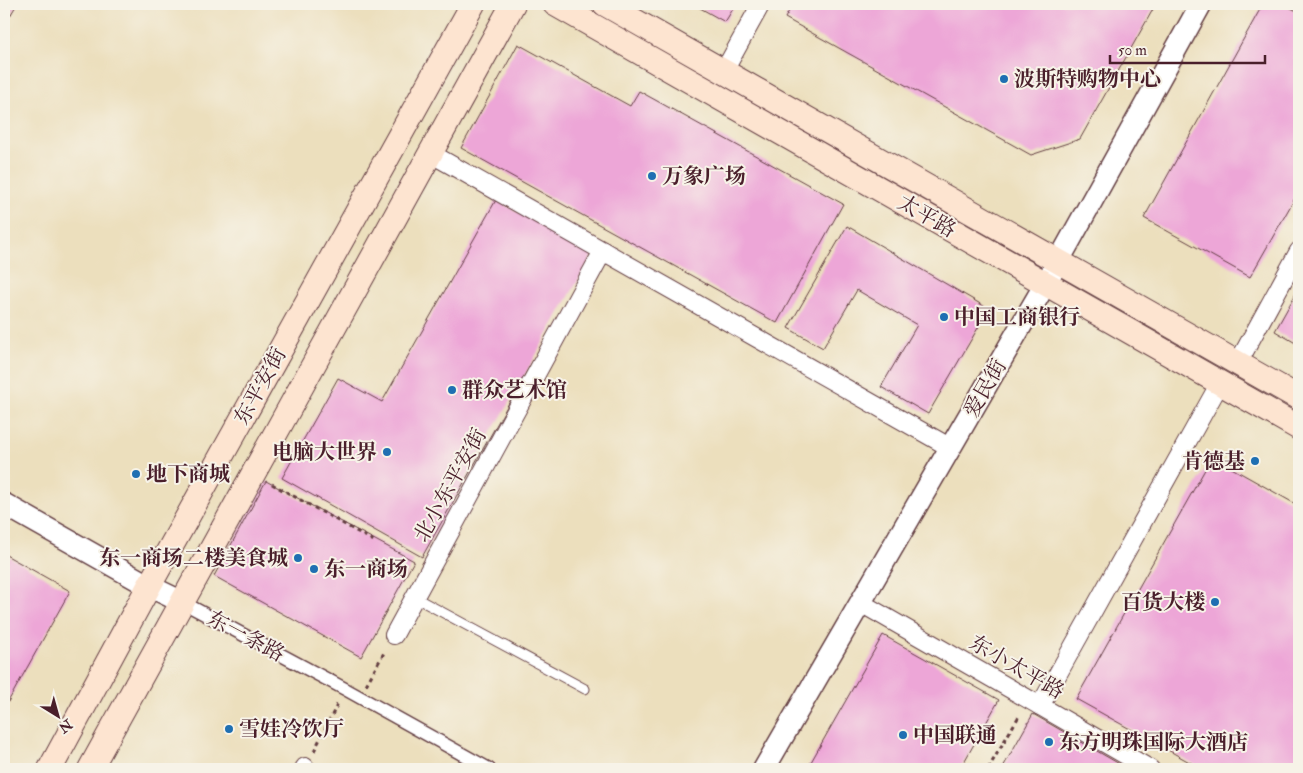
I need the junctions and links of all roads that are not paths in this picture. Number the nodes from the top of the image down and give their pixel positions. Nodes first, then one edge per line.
1 (473, 4) edge
2 (513, 4) edge
3 (555, 4) edge
4 (605, 4) edge
5 (761, 4) edge
6 (1201, 4) edge
7 (724, 71) junction
8 (430, 153) junction
9 (603, 251) junction
10 (1299, 251) edge
11 (1058, 262) junction
12 (1045, 284) junction
13 (1238, 363) junction
14 (1220, 384) junction
15 (1299, 398) edge
16 (1299, 428) edge
17 (951, 448) junction
18 (4, 504) edge
19 (149, 586) junction
20 (414, 597) junction
21 (182, 602) junction
22 (861, 604) junction
23 (394, 635) road end
24 (585, 689) dead end
25 (1034, 703) junction
26 (50, 769) edge
27 (90, 769) edge
28 (489, 769) edge
29 (764, 769) edge
30 (1150, 769) edge

1 - 19 main road, 东平安街
2 - 8 main road, 东平安街
3 - 12 main road, 太平路
4 - 7 main road, 太平路
5 - 7 street
6 - 11 street, 爱民街
7 - 11 main road, 太平路
8 - 9 street
8 - 21 main road, 东平安街
9 - 17 street
9 - 20 street, 北小东平安街
10 - 13 street
11 - 12 street, 爱民街
11 - 13 main road, 太平路
12 - 14 main road, 太平路
12 - 17 street, 爱民街
13 - 15 main road, 太平路
14 - 16 main road, 太平路
14 - 25 street
17 - 22 street, 爱民街
18 - 19 street, 东一条路
19 - 21 street, 东一条路
19 - 26 main road, 东平安街
20 - 23 street, 北小东平安街
20 - 24 lane
21 - 27 main road, 东平安街
21 - 28 street, 东一条路
22 - 25 street, 东小太平路
22 - 29 street, 爱民街
25 - 30 street, 东小太平路

